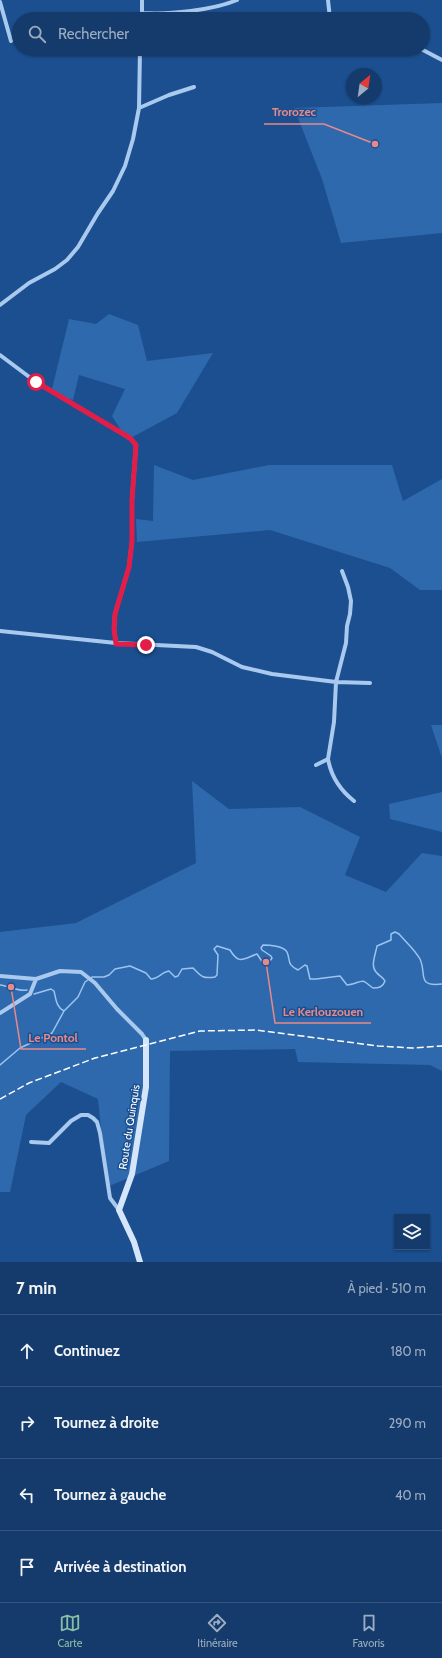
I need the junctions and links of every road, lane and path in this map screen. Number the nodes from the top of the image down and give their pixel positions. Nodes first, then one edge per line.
1 (142, 0) edge
2 (237, 0) edge
3 (328, 0) edge
4 (0, 2) edge
5 (143, 12) edge
6 (174, 12) edge
7 (329, 12) edge
8 (11, 41) dead end
9 (430, 54) edge
10 (140, 56) edge
11 (442, 60) edge
12 (194, 87) dead end
13 (139, 108) junction
14 (0, 305) edge
15 (0, 355) edge
16 (342, 572) dead end
17 (0, 631) edge
18 (116, 644) junction
19 (336, 682) junction
20 (370, 683) dead end
21 (328, 759) junction
22 (316, 765) dead end
23 (354, 801) dead end
24 (0, 976) edge
25 (36, 979) junction
26 (0, 1012) edge
27 (146, 1040) joint
28 (31, 1142) dead end
29 (119, 1210) junction
30 (140, 1262) edge

1 - 5 street
2 - 6 street
3 - 7 street
4 - 8 street
9 - 11 street
10 - 13 street
12 - 13 street
13 - 14 street
15 - 18 street
16 - 19 street
17 - 18 street
18 - 19 street
19 - 20 street
19 - 21 street
21 - 22 street
21 - 23 street
24 - 25 street
25 - 26 street
25 - 27 street, Route du Quinquis
27 - 29 street, Route du Quinquis
28 - 29 street
29 - 30 street

